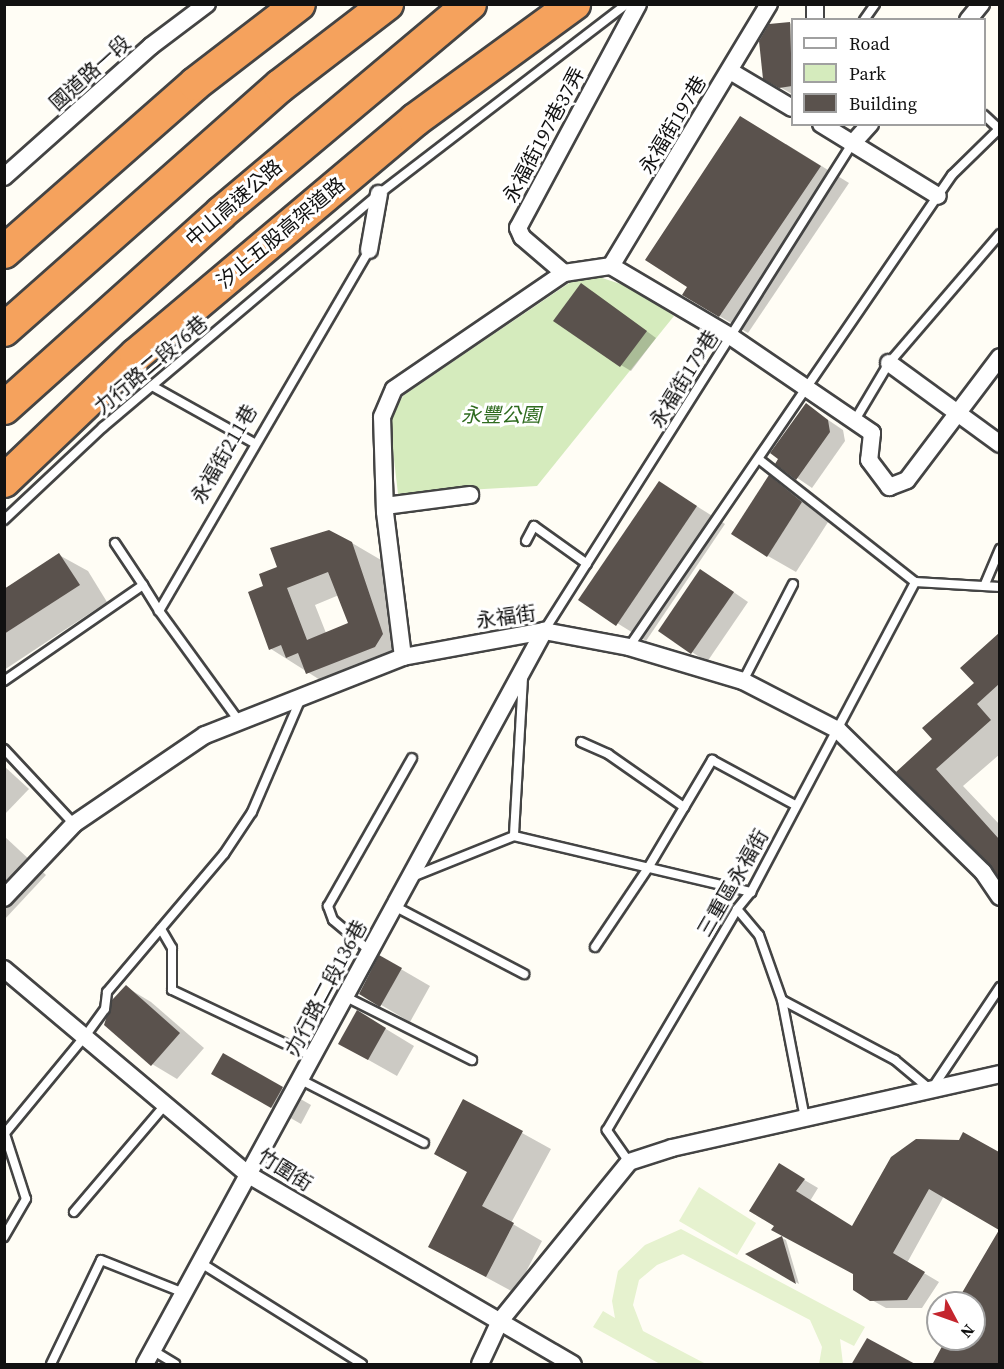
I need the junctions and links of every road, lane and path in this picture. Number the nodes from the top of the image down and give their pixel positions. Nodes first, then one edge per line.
1 (207, 4) edge
2 (299, 4) edge
3 (387, 4) edge
4 (470, 4) edge
5 (574, 4) edge
6 (627, 4) edge
7 (638, 4) edge
8 (769, 4) edge
9 (875, 4) edge
10 (981, 4) edge
11 (865, 18) edge
12 (970, 18) edge
13 (730, 71) junction
14 (791, 107) edge
15 (986, 117) edge
16 (824, 126) edge
17 (868, 126) edge
18 (999, 128) edge
19 (852, 144) junction
20 (4, 177) edge
21 (379, 194) junction
22 (938, 196) junction
23 (999, 234) edge
24 (369, 250) joint
25 (4, 252) edge
26 (611, 266) junction
27 (564, 273) junction
28 (4, 330) edge
29 (730, 336) junction
30 (999, 357) edge
31 (890, 363) junction
32 (152, 386) junction
33 (808, 389) junction
34 (4, 408) edge
35 (959, 411) junction
36 (855, 420) junction
37 (254, 443) junction
38 (999, 444) edge
39 (760, 460) junction
40 (4, 481) edge
41 (470, 495) dead end
42 (386, 506) junction
43 (4, 520) edge
44 (526, 541) dead end
45 (115, 543) dead end
46 (999, 549) edge
47 (587, 564) junction
48 (915, 582) junction
49 (793, 584) dead end
50 (985, 584) junction
51 (143, 585) junction
52 (999, 588) edge
53 (159, 611) junction
54 (544, 631) junction
55 (629, 647) junction
56 (403, 657) junction
57 (524, 668) junction
58 (4, 681) edge
59 (743, 681) junction
60 (302, 696) junction
61 (239, 721) junction
62 (838, 730) junction
63 (581, 742) dead end
64 (4, 749) edge
65 (412, 758) dead end
66 (795, 805) junction
67 (684, 807) junction
68 (74, 824) junction
69 (514, 836) junction
70 (648, 868) junction
71 (410, 878) junction
72 (751, 892) junction
73 (999, 897) edge
74 (4, 898) edge
75 (394, 906) junction
76 (737, 909) junction
77 (161, 929) junction
78 (595, 946) dead end
79 (370, 951) junction
80 (4, 969) edge
81 (524, 974) dead end
82 (999, 987) edge
83 (346, 997) junction
84 (782, 1000) junction
85 (86, 1035) junction
86 (313, 1057) junction
87 (472, 1060) dead end
88 (999, 1074) edge
89 (301, 1080) junction
90 (931, 1090) junction
91 (166, 1103) junction
92 (805, 1118) junction
93 (5, 1131) edge
94 (424, 1143) dead end
95 (629, 1162) junction
96 (249, 1175) junction
97 (74, 1212) dead end
98 (4, 1237) edge
99 (201, 1263) junction
100 (184, 1293) junction
101 (500, 1321) junction
102 (148, 1358) edge
103 (51, 1365) edge
104 (175, 1365) edge
105 (362, 1365) edge
106 (480, 1365) edge
107 (573, 1365) edge

1 - 20 street, 國道路一段
2 - 25 highway
3 - 28 highway
4 - 34 highway, 中山高速公路
5 - 40 highway, 汐止五股高架道路
6 - 21 lane, 力行路二段76巷
7 - 27 street, 永福街197巷37弄
8 - 13 street, 永福街197巷
9 - 11 lane
10 - 12 street
13 - 14 street
13 - 26 street, 永福街197巷
15 - 18 lane
16 - 19 street
17 - 19 street
18 - 22 lane
19 - 22 street
19 - 29 lane, 永福街179巷
21 - 24 street, 永福街211巷
21 - 32 lane, 力行路二段76巷
22 - 33 lane
23 - 31 lane
24 - 37 lane, 永福街211巷
26 - 27 street
26 - 29 street
27 - 42 street
29 - 33 street
29 - 47 lane, 永福街179巷
30 - 35 street
31 - 35 street
31 - 36 lane
32 - 37 lane
32 - 43 lane, 力行路二段76巷
33 - 36 street
33 - 39 lane
33 - 55 lane
35 - 36 street
35 - 38 street
37 - 53 lane, 永福街211巷
39 - 48 lane
39 - 55 lane
41 - 42 street
42 - 56 street
44 - 47 lane
45 - 51 lane
46 - 50 lane
47 - 54 lane, 永福街179巷
48 - 50 lane
48 - 62 lane, 三重區永福街
49 - 59 lane
50 - 52 lane
51 - 53 lane
51 - 58 lane
53 - 61 lane
54 - 55 street, 永福街
54 - 56 street, 永福街
54 - 57 street, 力行路二段136巷
55 - 59 street, 永福街
56 - 60 street, 永福街
57 - 69 lane
57 - 71 street, 力行路二段136巷
59 - 62 street, 永福街
60 - 61 street, 永福街
60 - 77 lane
61 - 68 street, 永福街
62 - 66 lane, 三重區永福街
62 - 73 street, 永福街
63 - 67 lane
64 - 68 lane
65 - 79 lane
66 - 67 lane
66 - 72 lane, 三重區永福街
67 - 70 lane
68 - 74 street, 永福街
69 - 70 lane
69 - 71 lane
70 - 72 lane
70 - 78 lane
71 - 75 street, 力行路二段136巷
72 - 76 lane, 三重區永福街
75 - 79 street, 力行路二段136巷
75 - 81 lane
76 - 84 lane
76 - 95 lane, 三重區永福街
77 - 85 lane
77 - 86 lane
79 - 83 street, 力行路二段136巷
80 - 85 street, 竹圍街
82 - 90 lane
83 - 86 street, 力行路二段136巷
83 - 87 lane
84 - 90 lane
84 - 92 lane
85 - 91 street, 竹圍街
85 - 93 lane
86 - 89 street, 力行路二段136巷
88 - 90 street
89 - 94 lane
89 - 96 street, 力行路二段136巷
90 - 92 street
91 - 96 street, 竹圍街
91 - 97 lane
92 - 95 street
93 - 98 lane
95 - 101 street
96 - 99 street, 力行路二段136巷
96 - 101 street, 竹圍街
99 - 100 street, 力行路二段136巷
99 - 105 lane
100 - 102 street, 力行路二段136巷
100 - 103 lane
101 - 106 street
101 - 107 street, 竹圍街
102 - 104 lane

